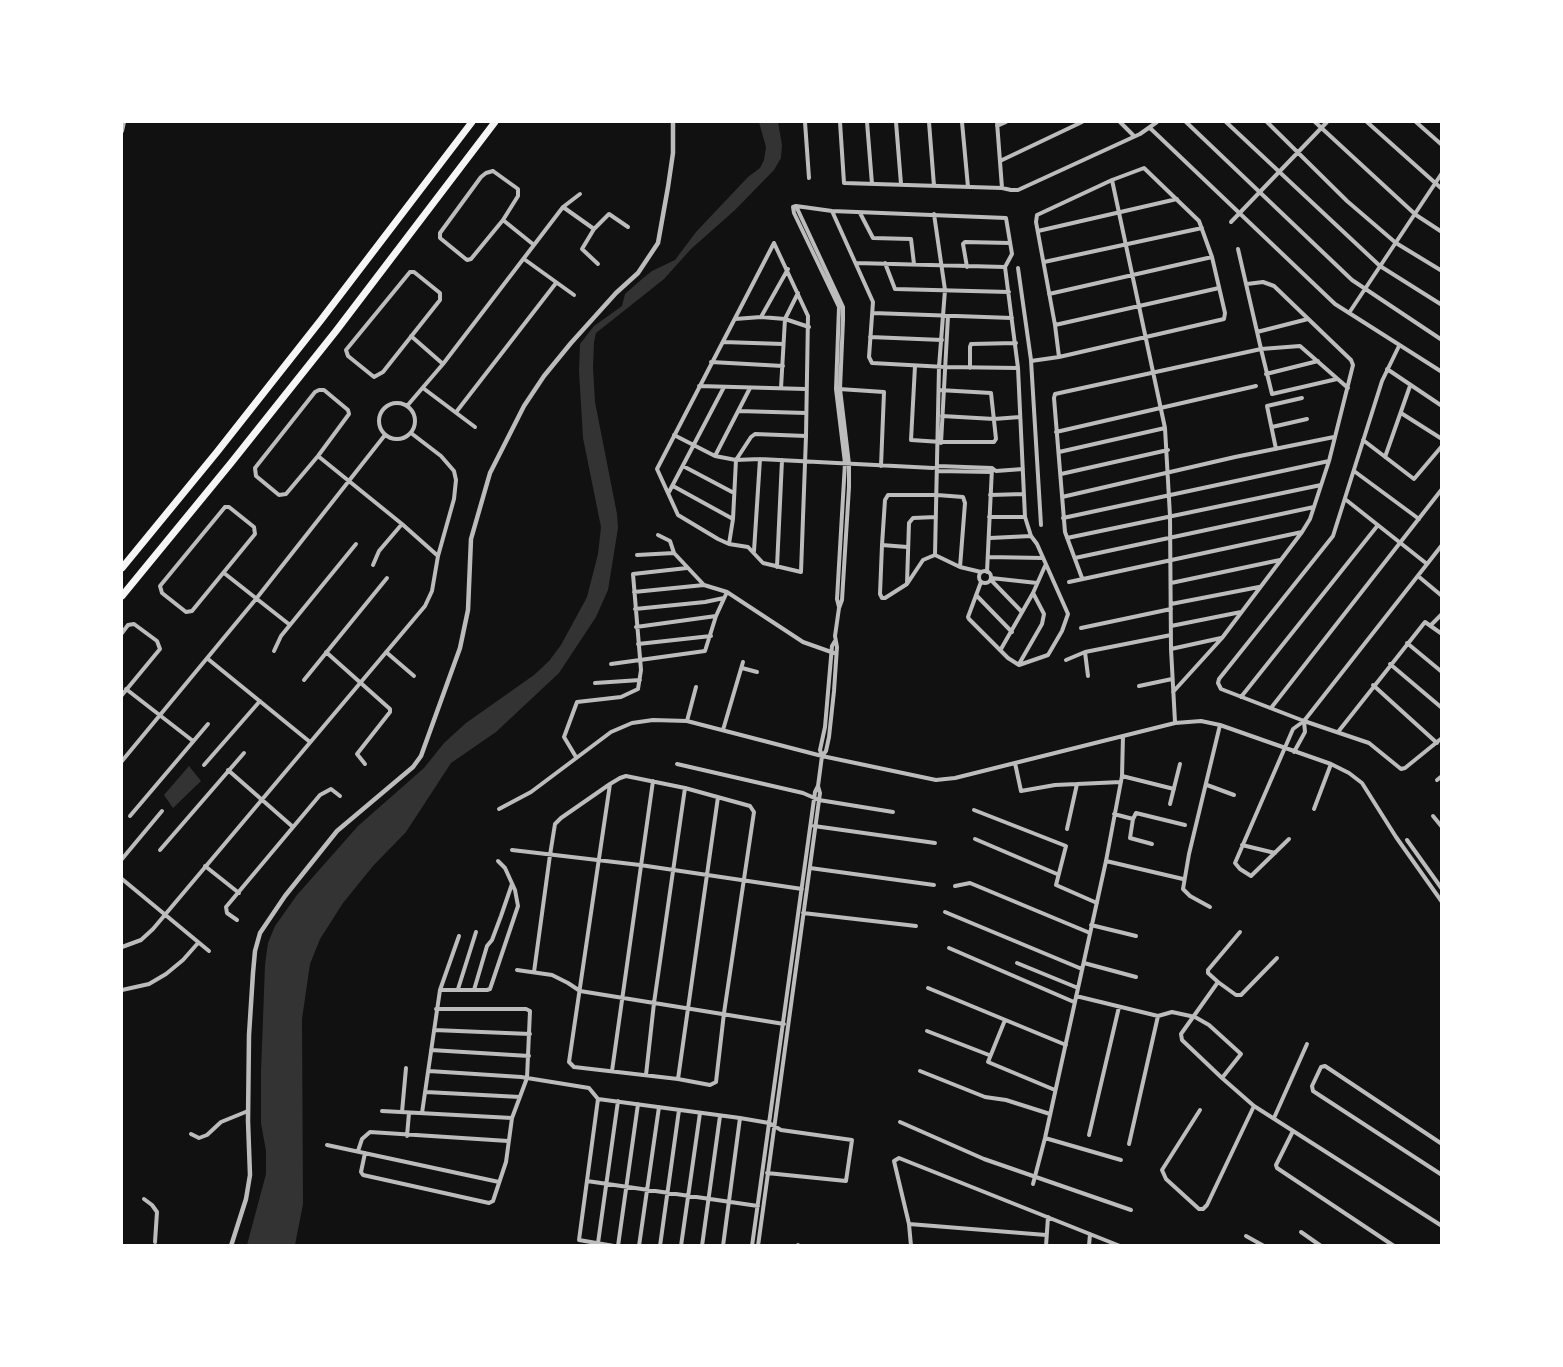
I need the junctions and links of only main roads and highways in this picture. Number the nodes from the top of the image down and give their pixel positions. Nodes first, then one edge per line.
1 (472, 122) edge
2 (495, 122) edge
3 (122, 568) edge
4 (122, 596) edge

1 - 3 highway
2 - 4 highway

